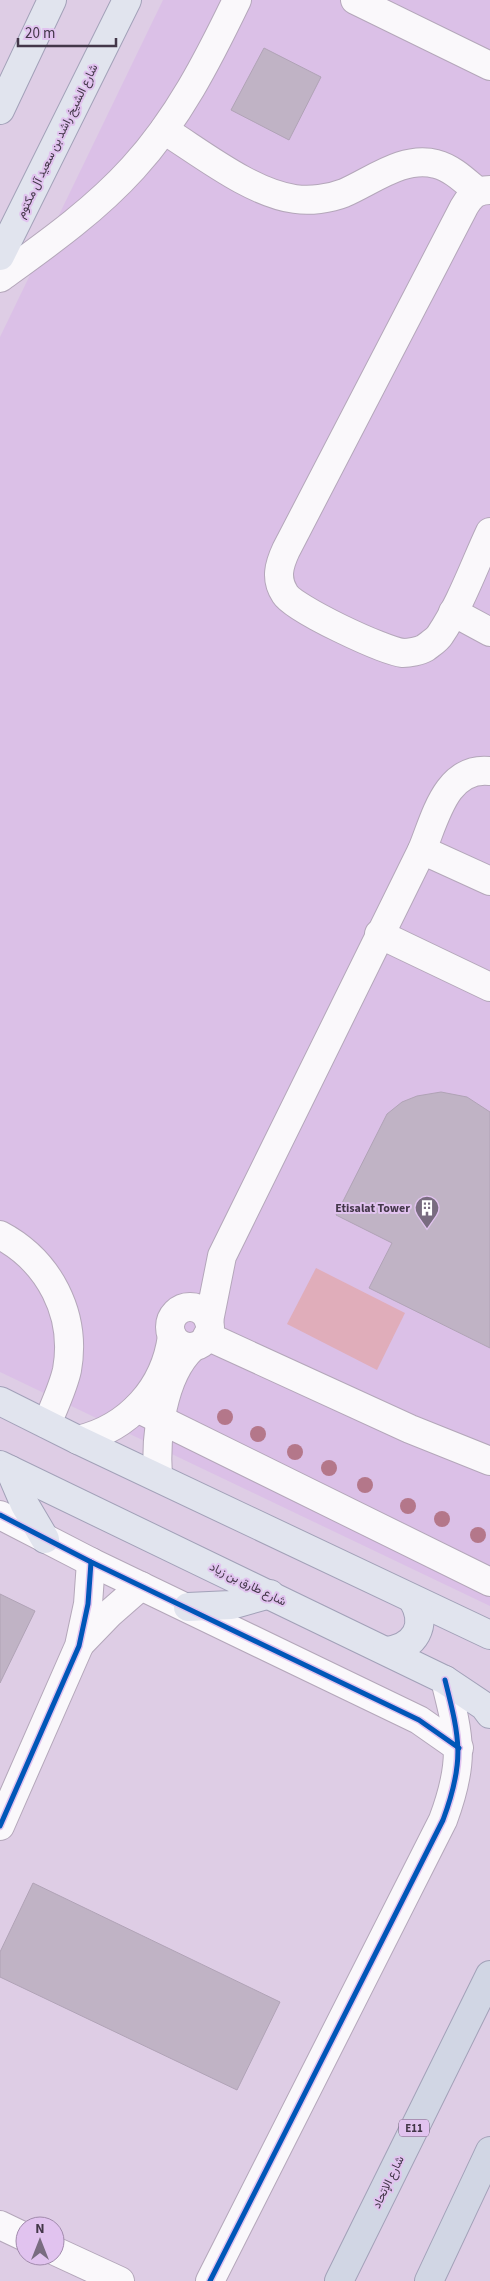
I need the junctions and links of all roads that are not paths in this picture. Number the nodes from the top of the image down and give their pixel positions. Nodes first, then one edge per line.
1 (52, 0) edge
2 (127, 0) edge
3 (237, 0) edge
4 (355, 0) edge
5 (490, 66) edge
6 (0, 110) edge
7 (164, 130) junction
8 (484, 191) edge
9 (0, 256) edge
10 (0, 278) edge
11 (490, 532) edge
12 (452, 612) junction
13 (490, 632) edge
14 (490, 771) edge
15 (422, 850) junction
16 (490, 881) edge
17 (379, 934) junction
18 (490, 987) edge
19 (0, 1235) edge
20 (222, 1256) junction
21 (195, 1335) junction
22 (0, 1401) edge
23 (148, 1414) junction
24 (47, 1424) junction
25 (78, 1440) junction
26 (490, 1461) edge
27 (5, 1468) edge
28 (158, 1477) junction
29 (0, 1515) edge
30 (45, 1539) junction
31 (90, 1562) junction
32 (490, 1582) edge
33 (141, 1586) junction
34 (270, 1594) junction
35 (413, 1600) junction
36 (188, 1607) junction
37 (490, 1636) edge
38 (79, 1646) junction
39 (387, 1652) junction
40 (445, 1680) junction
41 (490, 1714) edge
42 (459, 1748) junction
43 (0, 1826) edge
44 (490, 1975) edge
45 (490, 2151) edge
46 (0, 2226) edge
47 (15, 2233) edge
48 (65, 2256) edge
49 (120, 2281) edge
50 (210, 2281) edge
51 (339, 2281) edge
52 (429, 2281) edge

1 - 6 main road
2 - 9 main road, شارع الشيخ راشد بن سعيد آل مكتوم
3 - 7 street
4 - 5 street
7 - 8 street
7 - 10 street
8 - 12 street
11 - 12 street
12 - 13 street
14 - 15 street
15 - 16 street
15 - 17 street
17 - 18 street
17 - 20 street
19 - 24 street
20 - 21 street
20 - 21 street
21 - 23 street
21 - 26 street
22 - 24 main road
23 - 25 street
23 - 28 street
23 - 32 street
24 - 25 main road
25 - 28 main road
27 - 30 main road
27 - 34 main road, شارع طارق بن زياد
28 - 35 main road
29 - 30 street
30 - 31 street
31 - 33 street
31 - 38 street
33 - 36 street
33 - 38 street
34 - 36 main road
34 - 39 main road, شارع طارق بن زياد
35 - 37 main road
35 - 39 main road
36 - 42 street
38 - 43 street
39 - 40 main road, شارع طارق بن زياد
40 - 41 main road, شارع طارق بن زياد
40 - 42 street
42 - 50 street
44 - 51 highway, شارع الإتحاد / E11
45 - 52 highway
46 - 47 street
48 - 49 street

